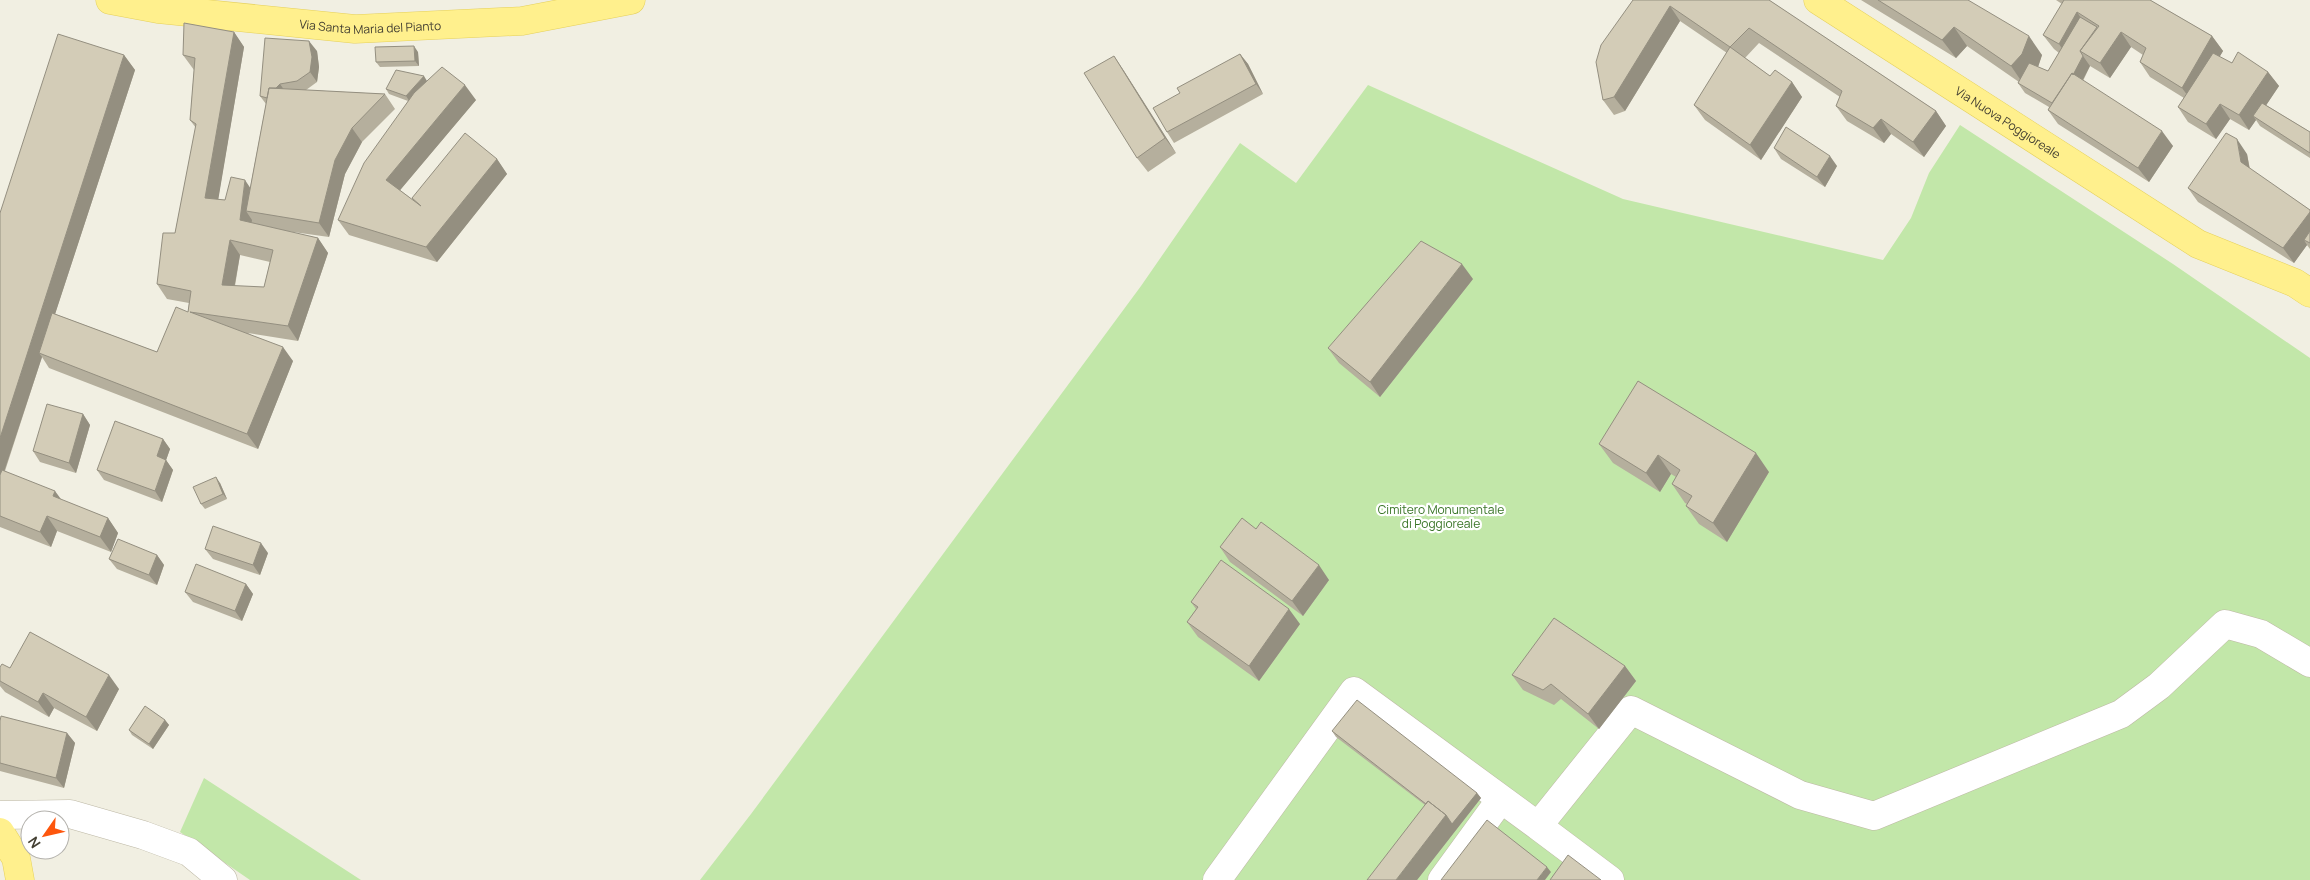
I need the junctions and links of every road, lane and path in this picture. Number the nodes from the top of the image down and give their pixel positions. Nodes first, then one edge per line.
1 (110, 0) edge
2 (631, 0) edge
3 (1818, 0) edge
4 (2310, 293) edge
5 (2310, 663) edge
6 (1501, 799) junction
7 (0, 815) edge
8 (1538, 826) junction
9 (0, 832) edge
10 (1573, 852) junction
11 (1557, 873) edge
12 (20, 880) edge
13 (223, 880) edge
14 (1216, 880) edge
15 (1442, 880) edge
16 (1610, 880) edge

1 - 2 main road, Via Santa Maria del Pianto
3 - 4 main road, Via Nuova Poggioreale
5 - 8 street
6 - 8 street
6 - 14 street
6 - 15 street
7 - 13 street
8 - 10 street
9 - 12 main road
10 - 11 street
10 - 16 street

